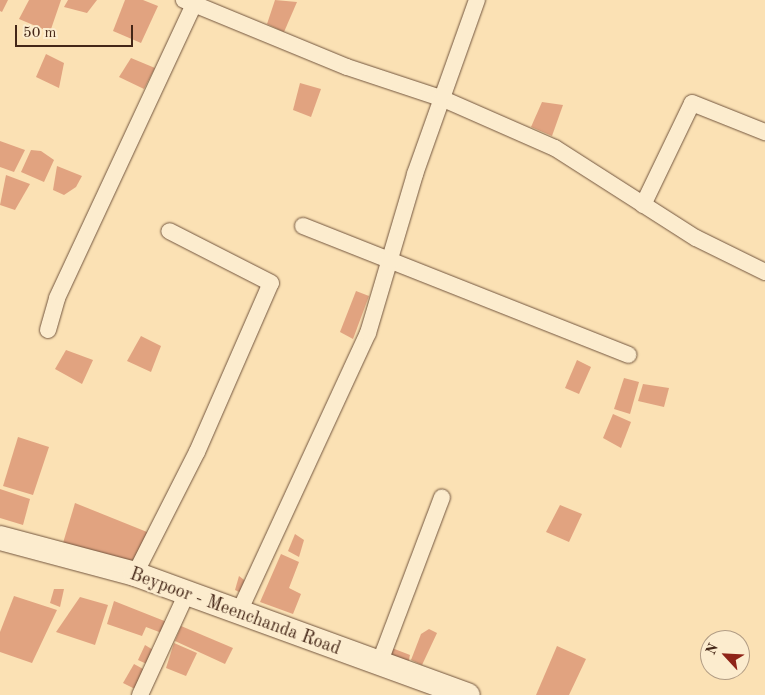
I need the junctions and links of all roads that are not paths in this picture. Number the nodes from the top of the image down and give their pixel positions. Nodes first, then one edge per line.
1 (477, 0) edge
2 (191, 1) edge
3 (441, 98) junction
4 (765, 132) edge
5 (643, 205) junction
6 (303, 226) dead end
7 (169, 231) dead end
8 (390, 259) junction
9 (765, 272) edge
10 (48, 330) dead end
11 (628, 355) dead end
12 (442, 497) dead end
13 (0, 538) edge
14 (135, 574) junction
15 (187, 593) junction
16 (240, 612) junction
17 (378, 664) junction
18 (140, 695) edge
19 (468, 695) edge

1 - 3 street
2 - 3 street
2 - 10 street
3 - 5 street
3 - 8 street
4 - 5 street
5 - 9 street
6 - 8 street
7 - 14 street
8 - 11 street
8 - 16 street
12 - 17 street
13 - 14 main road, Beypoor - Meenchanda Road
14 - 15 main road, Beypoor - Meenchanda Road
15 - 16 main road, Beypoor - Meenchanda Road
15 - 18 street
16 - 17 main road, Beypoor - Meenchanda Road
17 - 19 main road, Beypoor - Meenchanda Road

